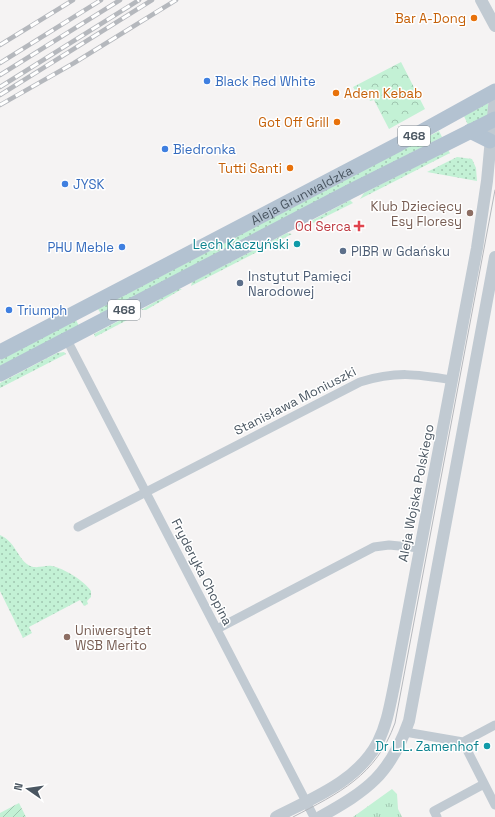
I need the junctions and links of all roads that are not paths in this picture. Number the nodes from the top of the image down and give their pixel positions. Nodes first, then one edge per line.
1 (481, 0) edge
2 (495, 26) edge
3 (495, 91) edge
4 (495, 96) edge
5 (494, 120) edge
6 (470, 131) junction
7 (490, 141) junction
8 (495, 257) edge
9 (492, 288) edge
10 (66, 340) junction
11 (0, 352) edge
12 (0, 374) edge
13 (452, 380) junction
14 (146, 492) junction
15 (78, 528) dead end
16 (420, 548) junction
17 (217, 629) junction
18 (495, 725) edge
19 (405, 732) junction
20 (462, 742) junction
21 (484, 784) junction
22 (306, 802) junction
23 (495, 805) edge
24 (276, 817) edge
25 (314, 817) edge
26 (320, 817) edge
27 (437, 817) edge

1 - 2 street
3 - 11 main road, Aleja Grunwaldzka / 468
4 - 5 street, Aleja Wojska Polskiego
5 - 6 main road, Aleja Grunwaldzka / 468
5 - 7 street, Aleja Wojska Polskiego
6 - 7 main road
6 - 10 main road, Aleja Grunwaldzka / 468
7 - 13 street, Aleja Wojska Polskiego
8 - 9 street
9 - 19 street
10 - 12 main road, Aleja Grunwaldzka / 468
10 - 14 street, Fryderyka Chopina
13 - 14 street, Stanisława Moniuszki
13 - 16 street, Aleja Wojska Polskiego
14 - 15 street, Stanisława Moniuszki
14 - 17 street, Fryderyka Chopina
16 - 17 street
16 - 22 street, Aleja Wojska Polskiego
17 - 22 street, Fryderyka Chopina
18 - 20 street
19 - 20 street
19 - 26 street
20 - 21 street
21 - 23 street
21 - 27 street
22 - 24 street, Aleja Wojska Polskiego
22 - 25 street, Fryderyka Chopina

